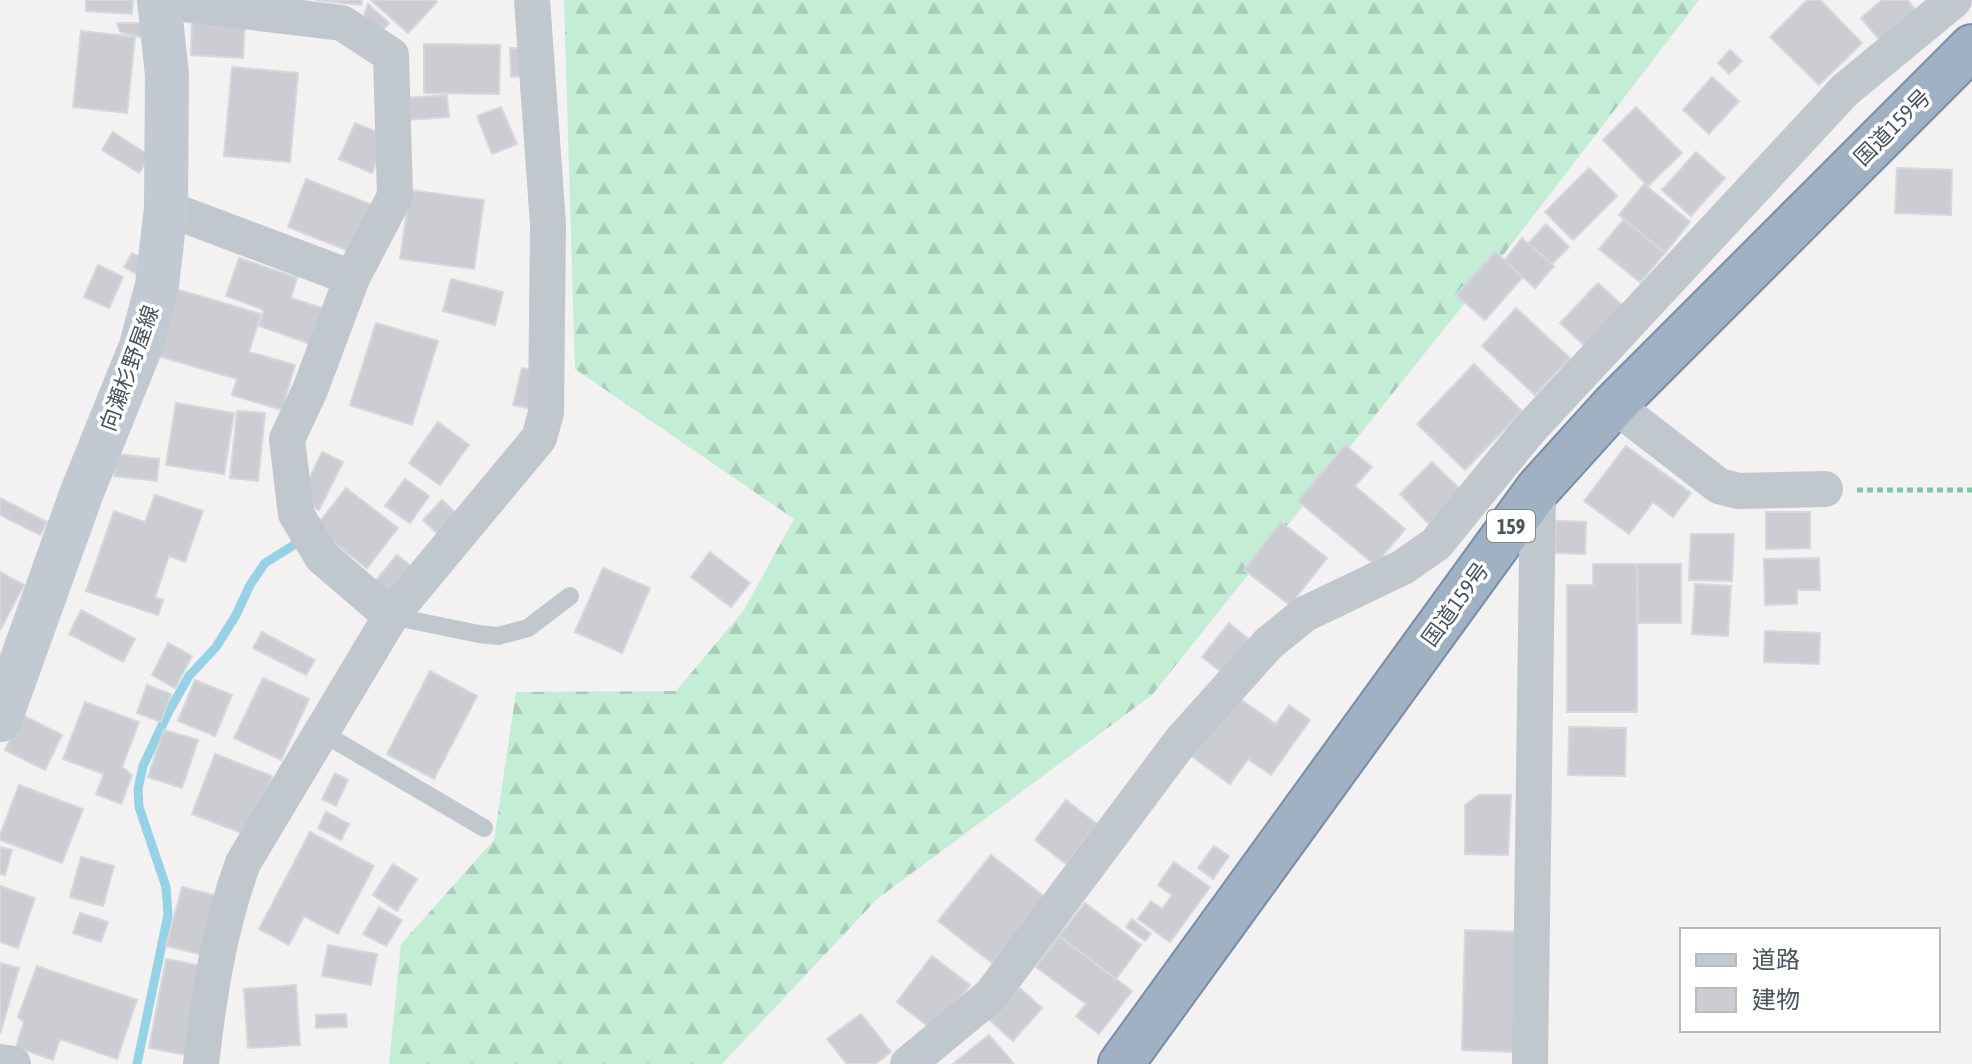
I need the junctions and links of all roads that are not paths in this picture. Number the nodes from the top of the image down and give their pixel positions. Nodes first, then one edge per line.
1 (159, 0) edge
2 (532, 0) edge
3 (1954, 0) edge
4 (1972, 47) edge
5 (166, 208) junction
6 (352, 278) junction
7 (1614, 405) junction
8 (1538, 489) junction
9 (1825, 489) road end
10 (570, 596) dead end
11 (391, 616) junction
12 (0, 720) edge
13 (321, 732) junction
14 (484, 828) dead end
15 (1135, 1060) edge
16 (0, 1062) edge
17 (13, 1064) edge
18 (201, 1064) edge
19 (908, 1064) edge
20 (1530, 1064) edge

1 - 5 main road, 向瀬杉野屋線
1 - 6 street
2 - 11 street
3 - 19 street
4 - 7 highway, 国道159号 / 159
5 - 6 street
5 - 12 main road, 向瀬杉野屋線
6 - 11 street
7 - 8 highway, 国道159号 / 159
7 - 9 street
8 - 15 highway, 国道159号 / 159
8 - 20 street
10 - 11 lane
11 - 13 street
13 - 14 lane
13 - 18 street
16 - 17 street

